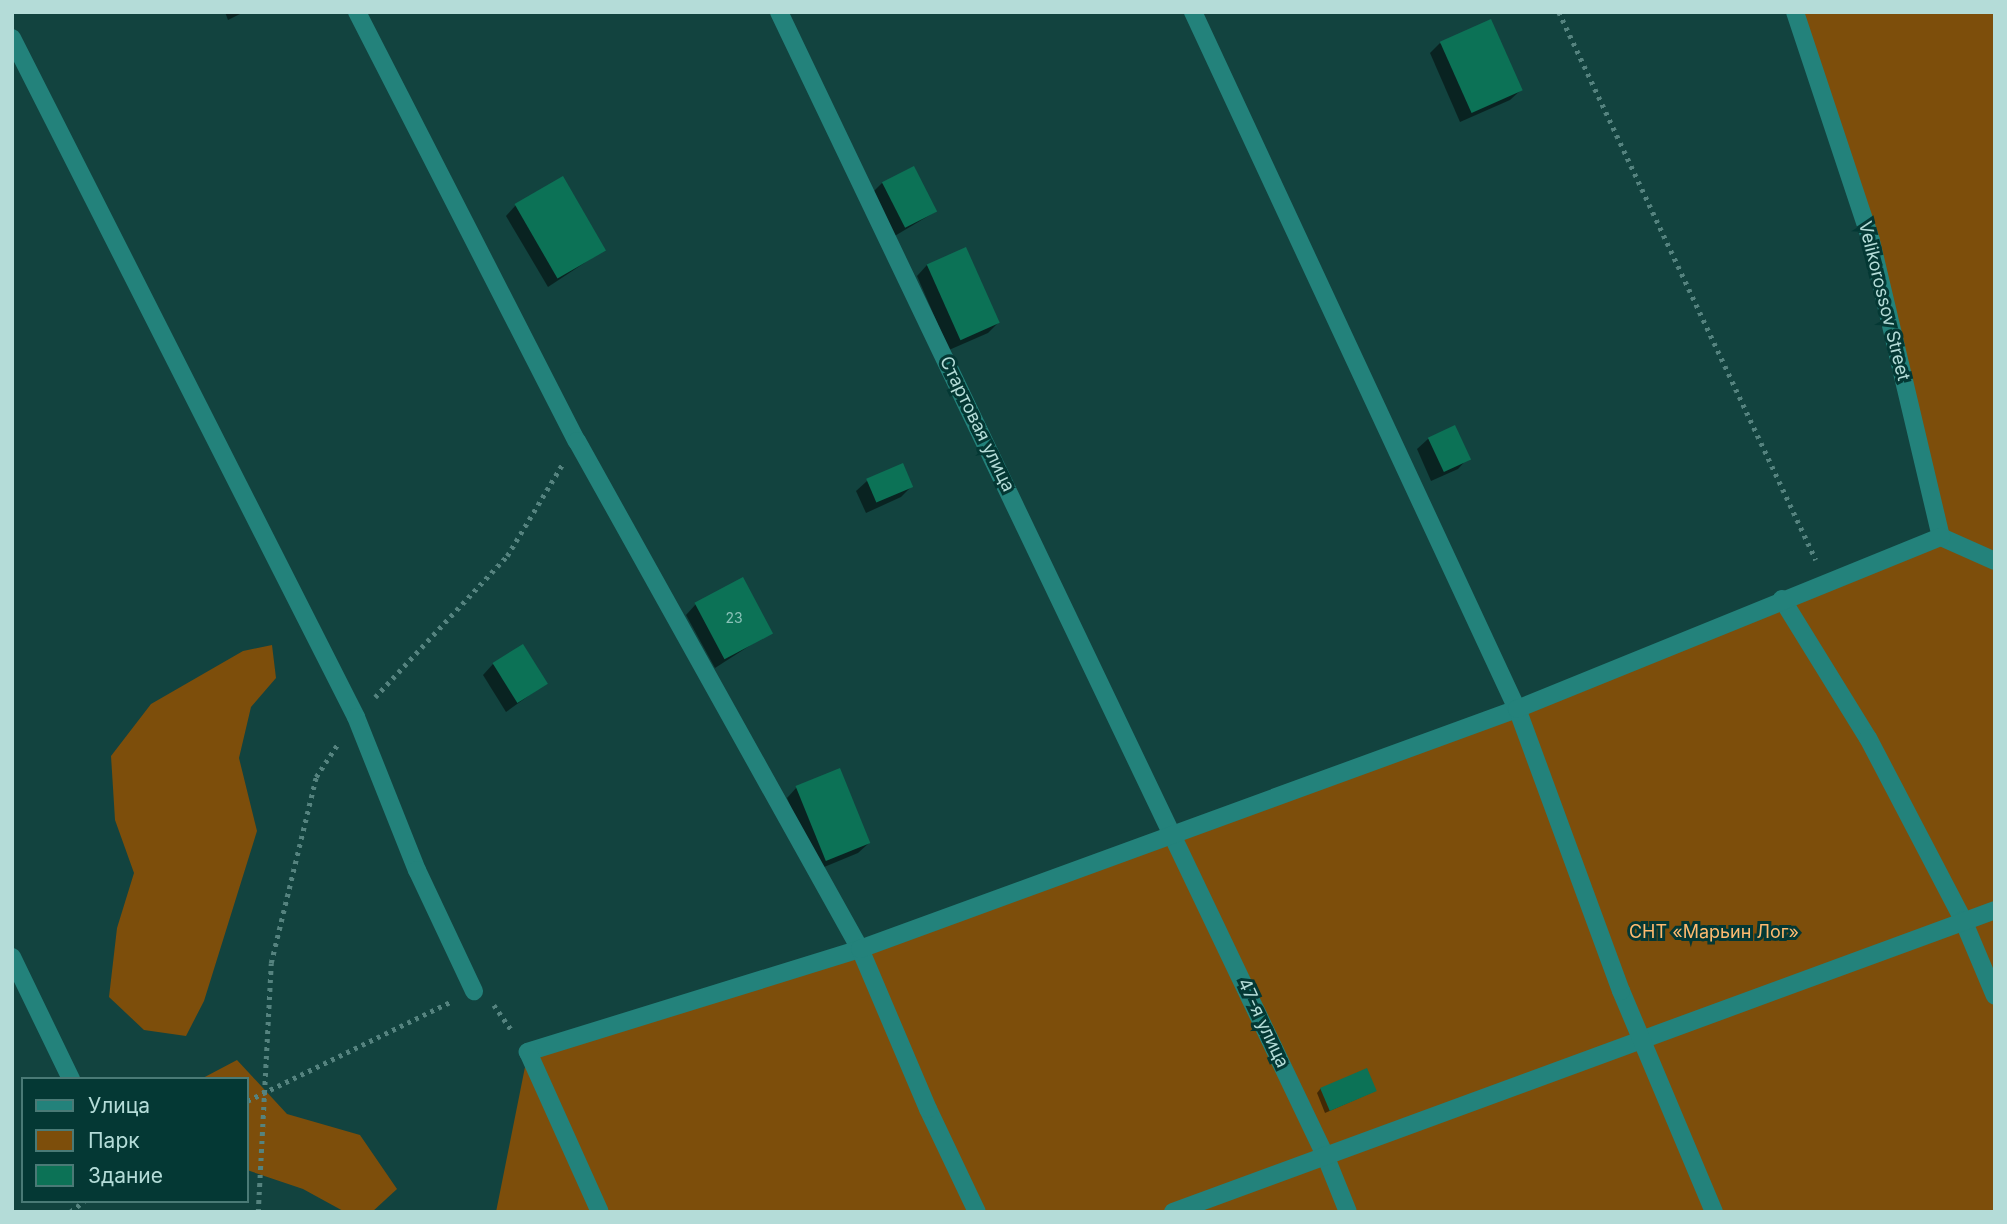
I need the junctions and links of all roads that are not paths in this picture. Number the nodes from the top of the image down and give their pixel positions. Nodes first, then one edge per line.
1 (357, 12) edge
2 (779, 12) edge
3 (1193, 12) edge
4 (1795, 12) edge
5 (12, 38) edge
6 (1941, 537) junction
7 (1995, 561) edge
8 (1782, 599) junction
9 (1517, 709) junction
10 (1174, 836) junction
11 (1995, 910) edge
12 (1963, 920) junction
13 (860, 949) junction
14 (12, 957) edge
15 (474, 991) road end
16 (1995, 996) edge
17 (1641, 1039) junction
18 (70, 1077) edge
19 (1325, 1155) junction
20 (600, 1212) edge
21 (977, 1212) edge
22 (1172, 1212) edge
23 (1348, 1212) edge
24 (1714, 1212) edge

1 - 13 street
2 - 10 street, Стартовая улица
3 - 9 street
4 - 6 street, Velikorossov Street
5 - 15 street
6 - 7 street
6 - 8 street
8 - 9 street
8 - 12 street
9 - 10 street
9 - 17 street
10 - 13 street
10 - 19 street, 47-я улица
11 - 12 street
12 - 16 street
12 - 17 street
13 - 20 street
13 - 21 street
14 - 18 street
17 - 19 street
17 - 24 street
19 - 22 street
19 - 23 street, 47-я улица

